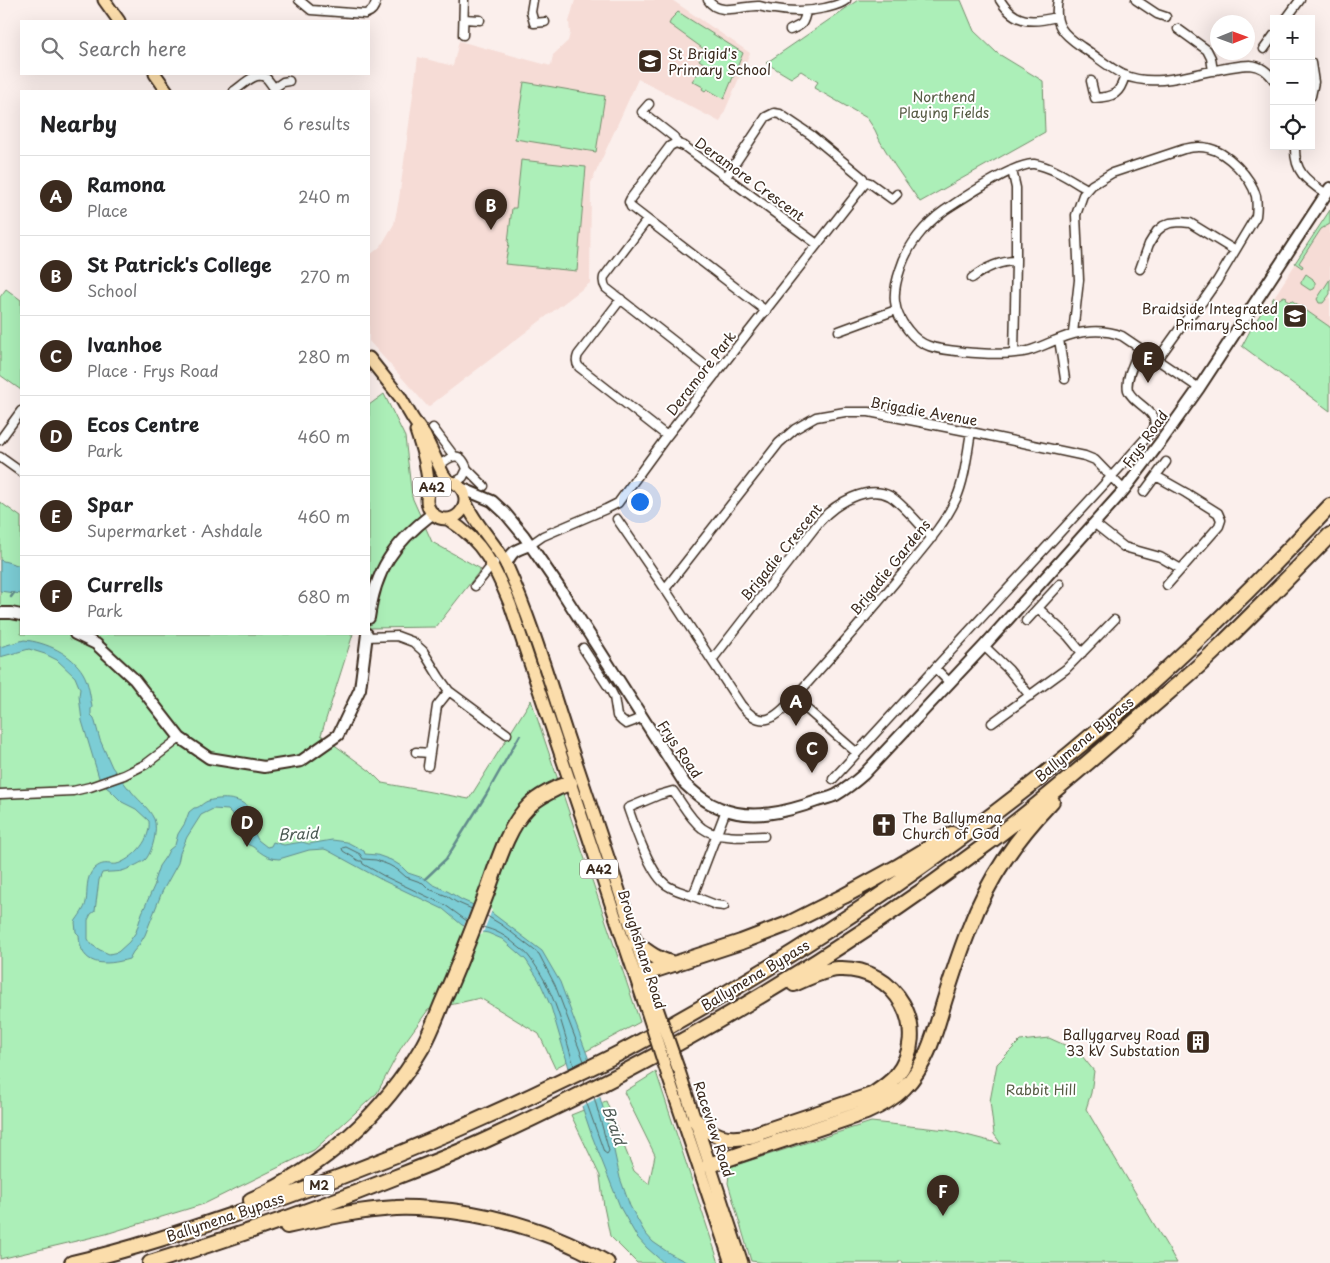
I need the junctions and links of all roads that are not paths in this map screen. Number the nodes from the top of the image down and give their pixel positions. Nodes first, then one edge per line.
1 (104, 0) edge
2 (299, 0) edge
3 (376, 0) edge
4 (464, 0) edge
5 (533, 0) edge
6 (708, 0) edge
7 (744, 0) edge
8 (846, 0) edge
9 (1000, 0) edge
10 (1058, 0) edge
11 (1300, 0) edge
12 (1138, 1) edge
13 (759, 6) junction
14 (806, 11) junction
15 (1289, 15) edge
16 (1166, 16) dead end
17 (1057, 18) junction
18 (464, 19) junction
19 (118, 20) edge
20 (480, 20) dead end
21 (545, 22) dead end
22 (1178, 29) dead end
23 (790, 30) dead end
24 (463, 35) dead end
25 (1270, 41) edge
26 (1264, 49) dead end
27 (1213, 71) junction
28 (156, 75) edge
29 (259, 75) edge
30 (259, 75) edge
31 (1124, 75) junction
32 (1270, 76) edge
33 (1091, 81) dead end
34 (289, 82) dead end
35 (166, 90) edge
36 (235, 90) edge
37 (649, 104) dead end
38 (677, 143) junction
39 (1295, 150) edge
40 (1012, 170) junction
41 (726, 177) junction
42 (864, 181) junction
43 (1087, 189) junction
44 (1328, 191) edge
45 (897, 194) dead end
46 (647, 220) junction
47 (817, 244) junction
48 (1234, 250) junction
49 (1016, 261) junction
50 (1140, 269) dead end
51 (972, 278) dead end
52 (621, 299) junction
53 (896, 310) junction
54 (766, 311) junction
55 (840, 331) dead end
56 (1073, 333) junction
57 (1059, 339) junction
58 (1140, 348) junction
59 (1014, 354) junction
60 (370, 359) edge
61 (1158, 359) junction
62 (716, 374) junction
63 (1065, 379) dead end
64 (1199, 388) junction
65 (20, 412) edge
66 (413, 419) junction
67 (433, 428) dead end
68 (971, 432) junction
69 (667, 436) junction
70 (0, 440) edge
71 (454, 456) junction
72 (0, 457) edge
73 (1166, 462) dead end
74 (439, 466) junction
75 (466, 470) junction
76 (20, 471) edge
77 (1111, 476) junction
78 (1156, 476) junction
79 (1124, 490) junction
80 (459, 491) junction
81 (483, 491) junction
82 (1144, 492) dead end
83 (428, 493) junction
84 (1330, 506) edge
85 (432, 514) junction
86 (617, 519) dead end
87 (449, 520) junction
88 (1095, 524) junction
89 (1330, 535) edge
90 (932, 538) junction
91 (530, 545) junction
92 (500, 562) junction
93 (1181, 569) junction
94 (1060, 584) dead end
95 (1167, 585) dead end
96 (475, 586) dead end
97 (665, 589) junction
98 (1038, 608) junction
99 (370, 611) edge
100 (0, 613) edge
101 (20, 615) edge
102 (1114, 620) dead end
103 (1026, 621) dead end
104 (77, 635) edge
105 (367, 635) edge
106 (984, 646) junction
107 (583, 648) dead end
108 (1082, 653) junction
109 (712, 660) junction
110 (935, 668) junction
111 (950, 682) junction
112 (449, 691) junction
113 (1030, 696) junction
114 (794, 698) junction
115 (642, 717) junction
116 (992, 723) dead end
117 (507, 734) dead end
118 (180, 738) junction
119 (416, 752) dead end
120 (430, 753) junction
121 (857, 753) junction
122 (1087, 764) junction
123 (428, 766) dead end
124 (1043, 776) junction
125 (833, 779) dead end
126 (570, 783) junction
127 (586, 790) junction
128 (0, 794) edge
129 (726, 810) junction
130 (716, 834) junction
131 (764, 836) dead end
132 (693, 896) junction
133 (724, 906) dead end
134 (636, 943) junction
135 (676, 964) junction
136 (641, 975) junction
137 (651, 1008) junction
138 (738, 1009) junction
139 (695, 1120) junction
140 (704, 1166) junction
141 (190, 1230) junction
142 (211, 1244) junction
143 (736, 1262) edge
144 (72, 1263) edge
145 (150, 1263) edge
146 (607, 1263) edge

1 - 19 main road
2 - 3 street
4 - 18 street
5 - 21 street
6 - 13 street
7 - 13 street
8 - 14 street
9 - 17 street
10 - 17 street
11 - 15 street
12 - 16 street
13 - 14 street
14 - 23 street
17 - 31 street
18 - 20 street
18 - 24 street
22 - 27 street
25 - 26 street
27 - 31 street
27 - 32 street
28 - 35 main road
29 - 36 street
30 - 34 street
31 - 33 street
37 - 38 street
38 - 41 street, Deramore Crescent
38 - 46 street, Deramore Crescent
39 - 44 street
40 - 43 street
40 - 49 street
40 - 53 street
41 - 42 street
41 - 47 street, Deramore Crescent
42 - 45 street
42 - 47 street, Deramore Park
43 - 48 street
43 - 56 street
44 - 64 street, Frys Road
46 - 52 street
46 - 54 street, Deramore Crescent
47 - 54 street, Deramore Park
48 - 50 street
48 - 61 street
49 - 51 street
49 - 59 street
52 - 62 street
52 - 69 street
53 - 55 street
53 - 59 street
54 - 62 street, Deramore Park
56 - 57 street
56 - 58 street
57 - 59 street
57 - 63 street
58 - 61 street
58 - 77 street, Frys Road
60 - 66 main road, A42
61 - 64 street
62 - 69 street, Deramore Park
64 - 79 street, Frys Road
65 - 70 street
66 - 74 main road, A42
66 - 83 main road, A42
67 - 71 street
68 - 77 street, Brigadie Avenue
68 - 90 street, Brigadie Gardens
68 - 97 street, Brigadie Avenue
69 - 91 street, Deramore Park
71 - 74 street
71 - 75 street
72 - 76 street
73 - 78 street
74 - 80 main road, A42
75 - 80 street
75 - 81 street
77 - 79 street, Brigadie Avenue
77 - 110 street, Frys Road
78 - 82 street
78 - 93 street
79 - 88 street, Frys Road
80 - 81 street, Frys Road
80 - 83 main road, A42
80 - 87 main road, A42
80 - 92 main road, Broughshane Road / A42
81 - 91 street, Frys Road
83 - 85 main road, A42
84 - 124 highway, Ballymena Bypass / M2
85 - 87 main road, A42
85 - 99 street
86 - 97 street, Brigadie Gardens
87 - 92 main road, Broughshane Road / A42
88 - 93 street
88 - 106 street, Frys Road
89 - 122 highway, Ballymena Bypass / M2
90 - 109 street, Brigadie Crescent
90 - 114 street, Brigadie Gardens
91 - 92 street
91 - 115 street, Frys Road
92 - 96 street
92 - 126 main road, Broughshane Road / A42
92 - 127 main road, Broughshane Road / A42
93 - 95 street
94 - 98 street
97 - 109 street, Brigadie Gardens
98 - 103 street
98 - 108 street
100 - 101 street
102 - 108 street
104 - 118 street
105 - 112 street
105 - 118 street
106 - 111 street, Frys Road
106 - 113 street
107 - 115 street
108 - 113 street
109 - 114 street, Brigadie Gardens
110 - 111 street
110 - 121 street, Frys Road
111 - 129 street, Frys Road
112 - 117 street
112 - 120 street
113 - 116 street
114 - 121 street
115 - 129 street, Frys Road
118 - 128 street
119 - 120 street
120 - 123 street
121 - 125 street, Frys Road
122 - 138 highway, Ballymena Bypass / M2
122 - 140 highway
124 - 135 highway
124 - 141 highway, Ballymena Bypass / M2
126 - 127 main road
126 - 136 main road, Broughshane Road / A42
126 - 141 highway
127 - 134 main road, Broughshane Road / A42
129 - 130 street
130 - 131 street
130 - 132 street
130 - 132 street
132 - 133 street
134 - 135 highway
134 - 136 main road, Broughshane Road / A42
135 - 136 highway
136 - 137 main road, Broughshane Road / A42
137 - 139 main road, Raceview Road / A42, bridge
137 - 140 main road, Broughshane Road / A42, bridge
138 - 139 highway
138 - 142 highway, Ballymena Bypass / M2
139 - 140 main road, Raceview Road / A42
140 - 143 main road, Raceview Road / A42
141 - 144 highway, Ballymena Bypass / M2
142 - 145 highway, Ballymena Bypass / M2
142 - 146 highway

